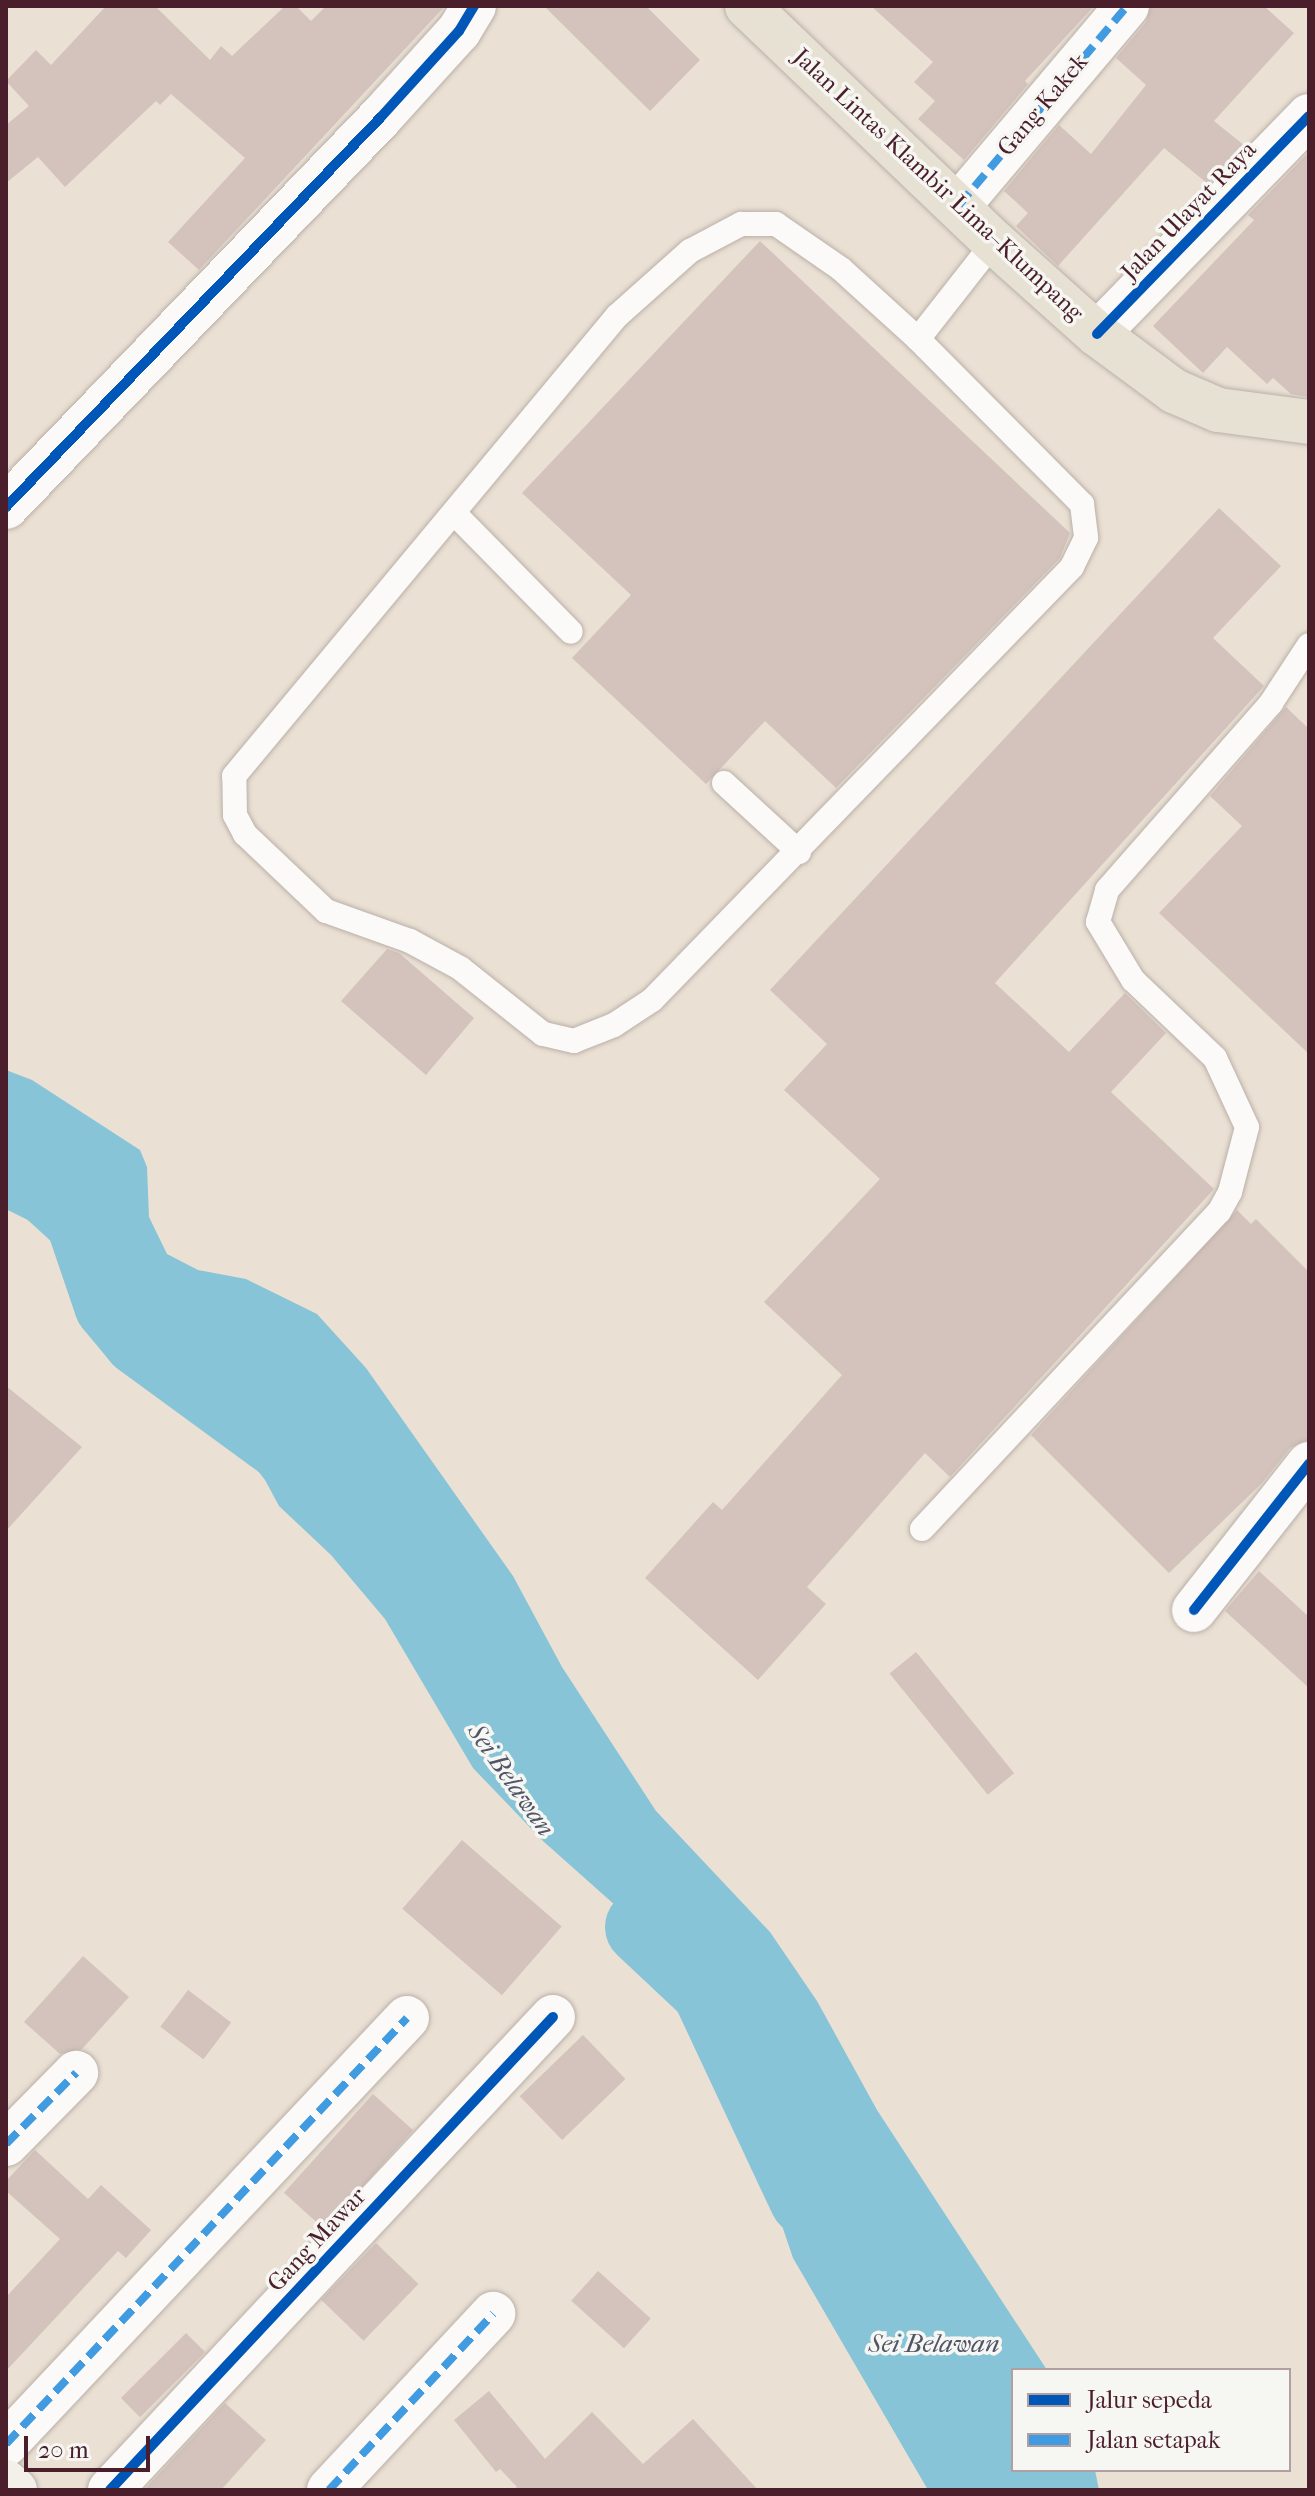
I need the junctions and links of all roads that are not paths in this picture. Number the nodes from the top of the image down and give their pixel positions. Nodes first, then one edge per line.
1 (474, 6) edge
2 (747, 6) edge
3 (1127, 6) edge
4 (1309, 116) edge
5 (959, 205) junction
6 (994, 242) junction
7 (1097, 334) junction
8 (918, 339) junction
9 (1309, 422) edge
10 (6, 507) edge
11 (455, 514) junction
12 (571, 632) dead end
13 (1309, 645) edge
14 (724, 783) dead end
15 (799, 852) junction
16 (1309, 1464) edge
17 (922, 1529) dead end
18 (1194, 1610) dead end
19 (553, 2017) dead end
20 (407, 2018) dead end
21 (76, 2073) dead end
22 (6, 2144) edge
23 (493, 2314) dead end
24 (6, 2444) edge
25 (6, 2482) edge
26 (15, 2490) edge
27 (110, 2490) edge
28 (329, 2490) edge

1 - 10 street
2 - 5 main road, Jalan Lintas Klambir Lima–Klumpang
3 - 5 street, Gang Kakek
4 - 7 street, Jalan Ulayat Raya
5 - 6 main road, Jalan Lintas Klambir Lima–Klumpang
6 - 7 main road, Jalan Lintas Klambir Lima–Klumpang
6 - 8 lane
7 - 9 main road, Jalan Lintas Klambir Lima–Klumpang
8 - 11 lane
8 - 15 lane
11 - 12 lane
11 - 15 lane
13 - 17 lane
14 - 15 lane
16 - 18 street
19 - 27 street, Gang Mawar
20 - 24 street
21 - 22 street
23 - 28 street
25 - 26 street

